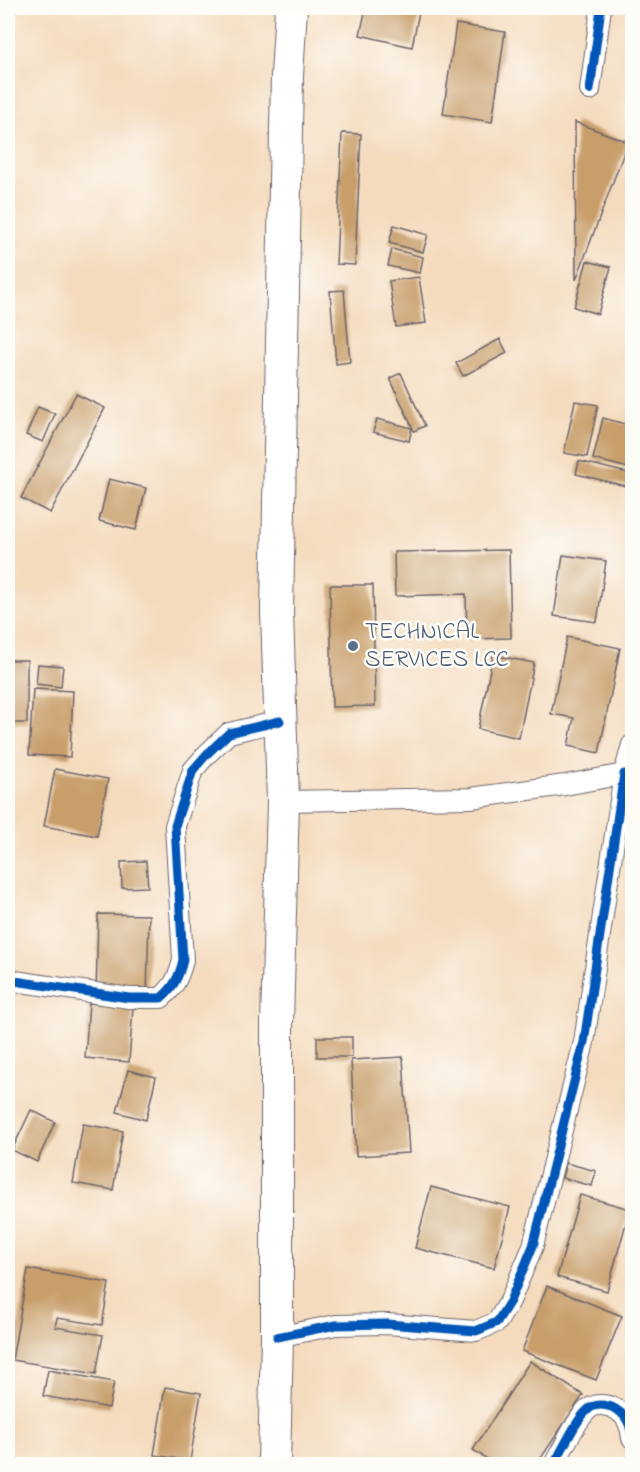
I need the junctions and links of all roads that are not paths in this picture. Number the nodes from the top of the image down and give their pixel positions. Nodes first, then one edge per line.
1 (291, 8) edge
2 (601, 8) edge
3 (590, 90) dead end
4 (280, 721) junction
5 (633, 745) edge
6 (624, 774) junction
7 (283, 801) junction
8 (8, 980) edge
9 (277, 1337) junction
10 (633, 1438) edge
11 (274, 1464) edge
12 (554, 1464) edge

1 - 4 highway
2 - 3 street
4 - 7 highway
4 - 8 street
5 - 6 street
6 - 7 street
6 - 9 street
7 - 9 highway
9 - 11 highway
10 - 12 street

